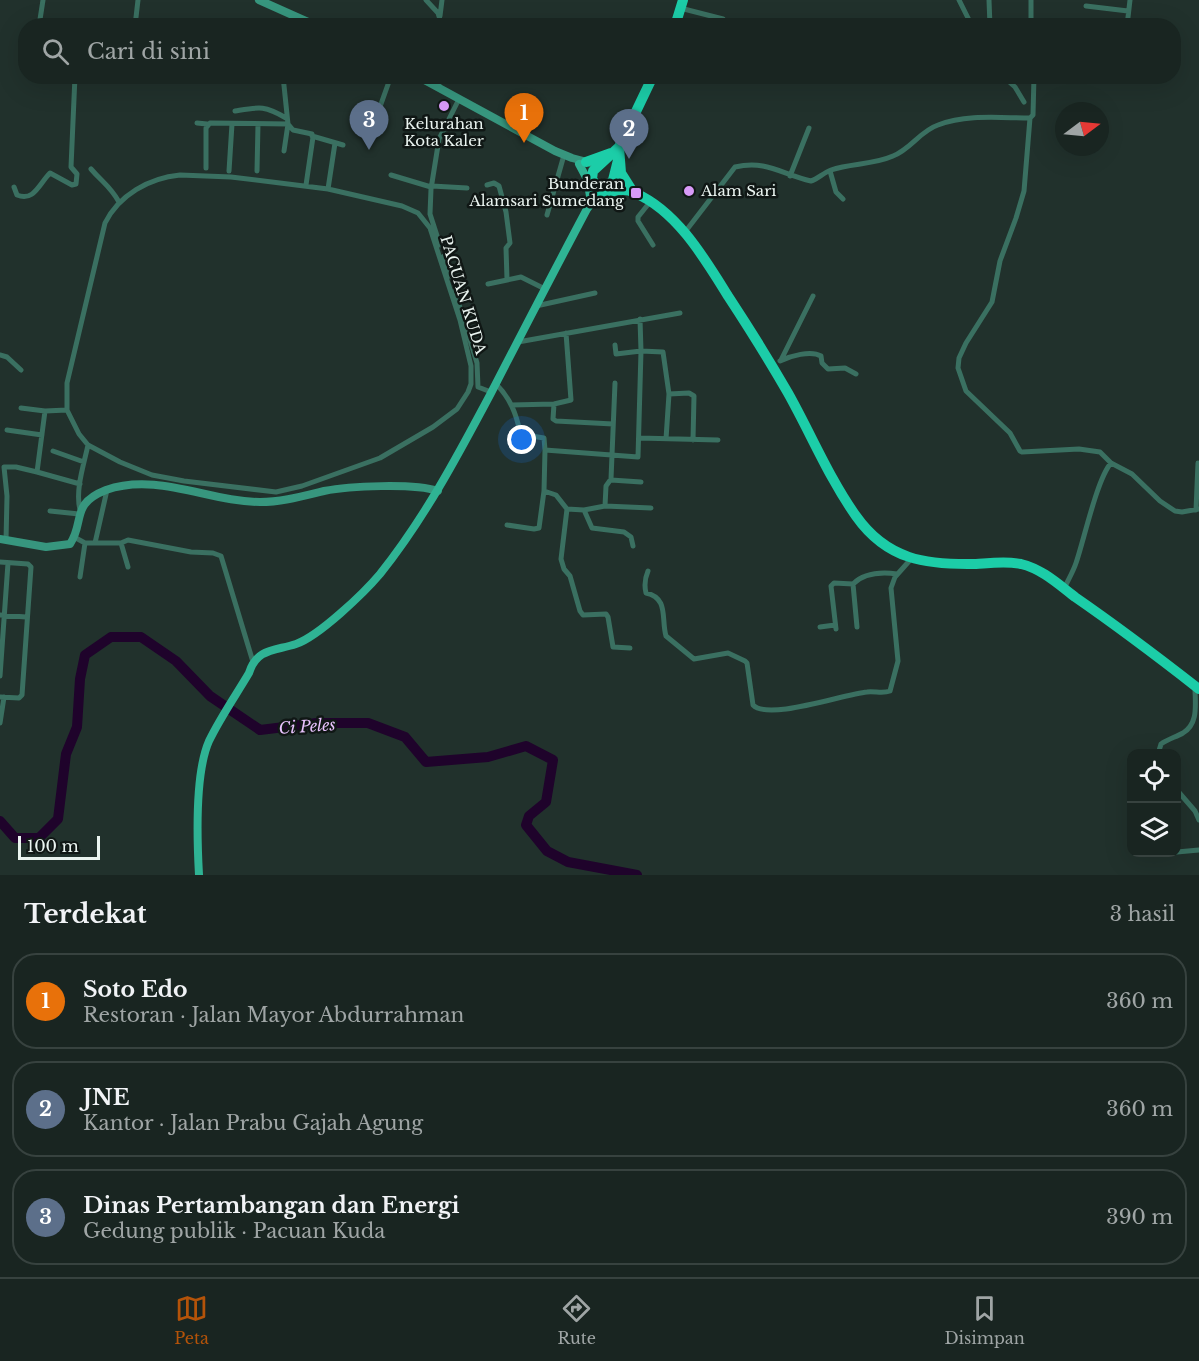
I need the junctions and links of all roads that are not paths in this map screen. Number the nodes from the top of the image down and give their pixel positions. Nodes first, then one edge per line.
1 (43, 0) edge
2 (138, 0) edge
3 (260, 0) edge
4 (426, 0) edge
5 (442, 0) edge
6 (959, 0) edge
7 (988, 0) edge
8 (1031, 0) edge
9 (1130, 0) edge
10 (682, 4) edge
11 (1086, 6) dead end
12 (1128, 11) junction
13 (440, 17) joint
14 (40, 18) edge
15 (136, 18) edge
16 (293, 18) edge
17 (720, 18) edge
18 (968, 18) edge
19 (989, 18) edge
20 (1031, 18) edge
21 (1128, 18) edge
22 (75, 84) edge
23 (284, 84) edge
24 (388, 84) edge
25 (434, 84) edge
26 (649, 84) edge
27 (1012, 84) edge
28 (1034, 84) edge
29 (438, 86) joint
30 (459, 99) junction
31 (1024, 102) dead end
32 (235, 111) dead end
33 (376, 118) dead end
34 (1030, 118) junction
35 (287, 121) junction
36 (197, 123) dead end
37 (207, 124) junction
38 (232, 124) junction
39 (258, 124) junction
40 (809, 128) dead end
41 (312, 135) junction
42 (334, 143) junction
43 (343, 146) dead end
44 (284, 151) dead end
45 (617, 152) junction
46 (575, 160) junction
47 (602, 165) junction
48 (206, 168) dead end
49 (91, 169) dead end
50 (229, 171) dead end
51 (257, 171) dead end
52 (830, 171) junction
53 (614, 174) junction
54 (391, 175) dead end
55 (790, 176) junction
56 (592, 179) junction
57 (306, 185) junction
58 (487, 185) dead end
59 (14, 187) dead end
60 (431, 187) junction
61 (607, 187) junction
62 (467, 188) dead end
63 (328, 189) junction
64 (628, 189) junction
65 (843, 199) dead end
66 (119, 202) junction
67 (590, 202) junction
68 (650, 202) junction
69 (547, 215) dead end
70 (685, 232) junction
71 (653, 245) dead end
72 (507, 279) junction
73 (488, 284) dead end
74 (545, 289) junction
75 (595, 293) dead end
76 (813, 296) dead end
77 (536, 306) junction
78 (680, 313) dead end
79 (640, 320) junction
80 (566, 333) junction
81 (518, 342) junction
82 (615, 345) dead end
83 (641, 351) junction
84 (0, 355) edge
85 (776, 362) junction
86 (21, 370) dead end
87 (856, 374) dead end
88 (615, 382) dead end
89 (494, 388) junction
90 (669, 394) junction
91 (554, 404) junction
92 (511, 405) junction
93 (21, 408) dead end
94 (67, 410) junction
95 (45, 411) junction
96 (613, 424) junction
97 (7, 430) dead end
98 (42, 435) junction
99 (639, 438) junction
100 (666, 439) junction
101 (693, 440) junction
102 (718, 440) dead end
103 (88, 445) junction
104 (546, 450) junction
105 (53, 451) dead end
106 (612, 454) junction
107 (84, 462) junction
108 (1198, 463) edge
109 (1112, 464) junction
110 (37, 472) junction
111 (611, 480) junction
112 (641, 482) dead end
113 (80, 484) junction
114 (107, 490) junction
115 (544, 491) junction
116 (438, 492) junction
117 (605, 506) junction
118 (651, 508) dead end
119 (567, 509) junction
120 (1198, 509) edge
121 (584, 510) junction
122 (50, 511) dead end
123 (80, 512) junction
124 (507, 525) dead end
125 (74, 537) junction
126 (3, 540) edge
127 (85, 543) junction
128 (95, 543) junction
129 (121, 543) junction
130 (633, 546) dead end
131 (911, 559) junction
132 (0, 562) edge
133 (8, 563) junction
134 (128, 567) dead end
135 (648, 571) dead end
136 (897, 574) junction
137 (80, 577) dead end
138 (853, 584) junction
139 (1064, 589) junction
140 (3, 616) edge
141 (26, 617) junction
142 (820, 627) dead end
143 (857, 627) dead end
144 (630, 648) dead end
145 (253, 662) junction
146 (0, 676) edge
147 (1197, 688) edge
148 (2, 697) edge
149 (0, 723) edge
150 (1159, 749) edge
151 (1181, 795) edge
152 (1199, 820) edge
153 (1199, 850) edge
154 (1181, 852) edge
155 (199, 875) edge

1 - 14 street
2 - 15 street
3 - 16 street
4 - 13 street
5 - 13 street
6 - 18 street
7 - 19 street
8 - 20 street
9 - 12 street
10 - 17 street
11 - 12 street
12 - 21 street
22 - 59 street
23 - 35 street
24 - 33 street
25 - 29 street
26 - 45 highway
27 - 31 street
28 - 34 street
29 - 30 street
30 - 46 street
30 - 60 street
32 - 35 street
34 - 52 street
34 - 109 street
35 - 39 street
35 - 41 street
35 - 44 street
36 - 37 street
37 - 38 street
37 - 48 street
38 - 39 street
38 - 50 street
39 - 51 street
40 - 55 street
41 - 42 street
41 - 57 street
42 - 43 street
42 - 63 street
45 - 46 highway
45 - 47 highway
45 - 53 highway
45 - 64 highway
46 - 47 street
46 - 56 street
46 - 67 main road
46 - 69 street
47 - 53 highway
47 - 56 highway
49 - 66 street
52 - 55 street
52 - 65 street
53 - 61 highway
53 - 64 highway
54 - 60 street
55 - 70 street
56 - 61 highway
56 - 67 main road
57 - 63 street, PACUAN KUDA
57 - 66 street, PACUAN KUDA
58 - 72 street
60 - 62 street
60 - 89 street
61 - 64 highway
61 - 67 main road
63 - 103 street, PACUAN KUDA
64 - 67 highway
64 - 68 highway
66 - 94 street, PACUAN KUDA
67 - 74 main road
68 - 70 highway
68 - 71 street
70 - 85 highway
72 - 73 street
72 - 74 street
74 - 77 main road
75 - 77 street
76 - 85 street
77 - 81 main road
78 - 79 street
79 - 80 street
79 - 83 street
80 - 81 street
80 - 91 street
81 - 89 main road
82 - 83 street
83 - 90 street
83 - 99 street
84 - 86 street
85 - 87 street
85 - 131 highway
88 - 96 street
89 - 92 street
89 - 116 main road
90 - 100 street
90 - 101 street
91 - 92 street
91 - 96 street
92 - 104 street
93 - 95 street
94 - 95 street
94 - 103 street, PACUAN KUDA
95 - 98 street
96 - 106 street
97 - 98 street
98 - 110 street
99 - 100 street
99 - 106 street
100 - 101 street
101 - 102 street
103 - 107 street
104 - 106 street
104 - 115 street
105 - 107 street
106 - 111 street
107 - 113 street
108 - 120 street
109 - 120 street
109 - 139 street
110 - 113 street
110 - 126 street
111 - 112 street
111 - 117 street
113 - 123 street
114 - 116 street
114 - 123 street
114 - 128 street
115 - 119 street
115 - 124 street
116 - 145 main road
117 - 118 street
117 - 121 street
119 - 121 street
119 - 144 street
121 - 130 street
122 - 123 street
123 - 125 street
125 - 126 street
125 - 127 street
127 - 128 street
127 - 137 street
128 - 129 street
129 - 134 street
129 - 145 street
131 - 136 street
131 - 139 highway
132 - 133 street
133 - 140 street
133 - 141 street
135 - 136 street
136 - 138 street
138 - 142 street
138 - 143 street
139 - 147 highway
140 - 141 street
140 - 146 street
141 - 148 street
145 - 155 main road
147 - 150 street
148 - 149 street
151 - 152 street
153 - 154 street

